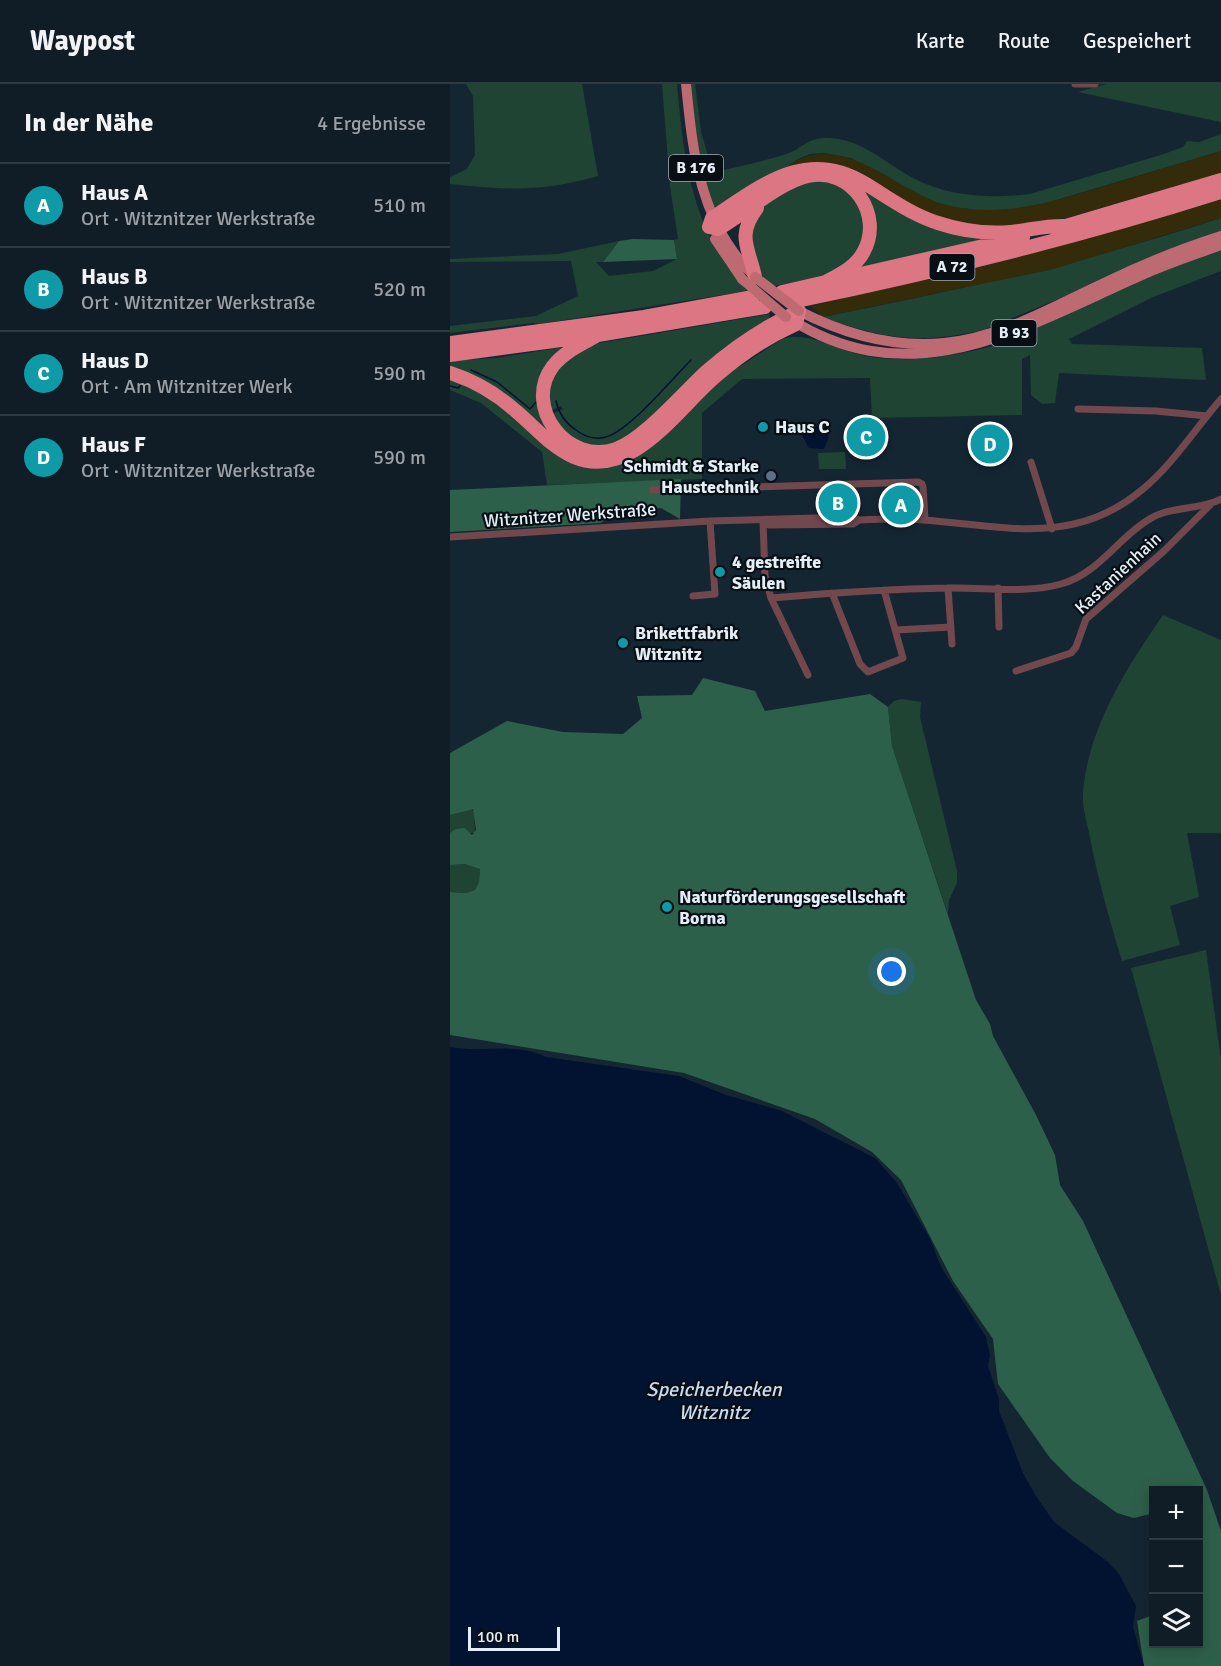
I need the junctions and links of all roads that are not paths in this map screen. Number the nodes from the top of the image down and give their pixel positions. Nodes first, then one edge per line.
1 (679, 84) edge
2 (686, 84) edge
3 (1075, 84) edge
4 (1095, 84) edge
5 (1221, 180) edge
6 (1221, 192) edge
7 (762, 202) junction
8 (713, 225) junction
9 (1066, 226) junction
10 (1221, 236) edge
11 (1221, 245) edge
12 (748, 278) junction
13 (820, 285) junction
14 (753, 297) dead end
15 (765, 307) dead end
16 (789, 312) junction
17 (598, 335) junction
18 (450, 343) edge
19 (450, 355) edge
20 (450, 373) edge
21 (1221, 399) edge
22 (1078, 409) dead end
23 (1207, 416) junction
24 (1032, 462) dead end
25 (652, 490) dead end
26 (1221, 499) edge
27 (1211, 504) junction
28 (925, 520) junction
29 (710, 521) junction
30 (763, 521) junction
31 (1052, 529) junction
32 (450, 537) edge
33 (948, 588) junction
34 (998, 588) junction
35 (884, 590) junction
36 (832, 593) junction
37 (693, 596) dead end
38 (771, 598) junction
39 (951, 627) junction
40 (999, 627) dead end
41 (896, 630) junction
42 (952, 644) dead end
43 (1016, 671) dead end
44 (808, 675) dead end

1 - 8 main road, B 176
2 - 8 main road, B 176
3 - 4 street
5 - 9 highway, A 72
6 - 16 highway, A 72
7 - 8 highway
7 - 12 highway
7 - 13 highway
8 - 9 highway
8 - 12 main road, B 93
9 - 13 highway, A 72
10 - 16 main road, B 93
11 - 16 main road, B 93
12 - 16 main road, B 93, bridge
13 - 16 highway, A 72
14 - 18 highway
15 - 17 highway
16 - 17 highway
16 - 20 highway
17 - 19 highway
21 - 23 street, Witznitzer Werkstraße
22 - 23 street
23 - 31 street, Witznitzer Werkstraße
24 - 31 street
25 - 28 street
26 - 27 street
27 - 34 street
27 - 43 street, Kastanienhain
28 - 30 street, Witznitzer Werkstraße
28 - 31 street, Witznitzer Werkstraße
29 - 30 street, Witznitzer Werkstraße
29 - 32 street, Witznitzer Werkstraße
29 - 37 street
30 - 38 street
33 - 34 street
33 - 35 street
33 - 39 street
34 - 40 street
35 - 36 street
35 - 41 street
36 - 38 street
36 - 41 street
38 - 44 street
39 - 41 street
39 - 42 street

